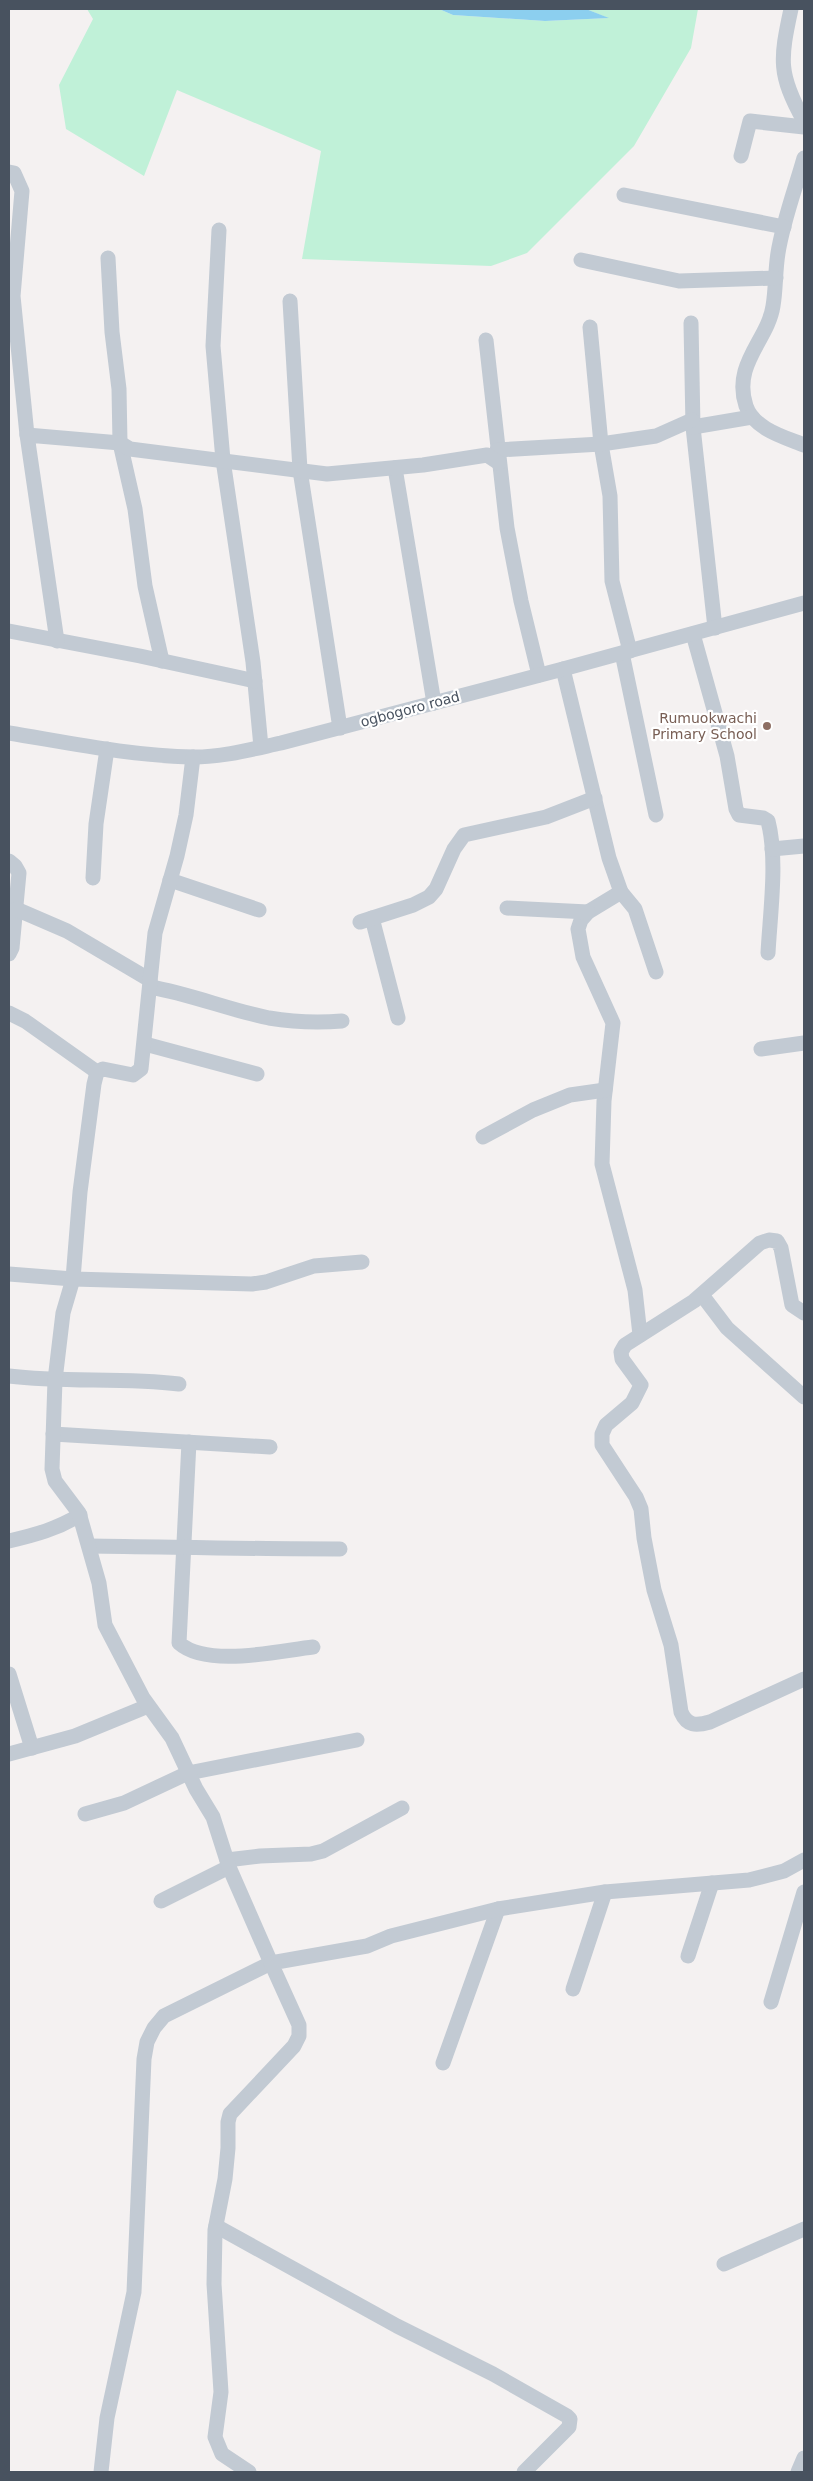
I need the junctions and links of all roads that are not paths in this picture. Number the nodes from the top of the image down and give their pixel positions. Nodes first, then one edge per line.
1 (791, 9) edge
2 (803, 119) edge
3 (741, 156) dead end
4 (804, 158) edge
5 (9, 172) edge
6 (624, 195) dead end
7 (784, 227) junction
8 (219, 230) dead end
9 (108, 258) dead end
10 (581, 260) dead end
11 (776, 278) junction
12 (290, 301) dead end
13 (691, 323) dead end
14 (590, 327) dead end
15 (486, 340) dead end
16 (752, 418) junction
17 (692, 424) junction
18 (27, 435) junction
19 (601, 444) junction
20 (804, 445) edge
21 (124, 449) junction
22 (495, 453) junction
23 (224, 460) junction
24 (395, 468) junction
25 (300, 470) junction
26 (804, 603) edge
27 (716, 628) junction
28 (9, 631) edge
29 (693, 634) junction
30 (57, 640) junction
31 (626, 652) junction
32 (162, 661) junction
33 (563, 669) junction
34 (539, 676) junction
35 (255, 681) junction
36 (434, 703) junction
37 (340, 728) junction
38 (9, 733) edge
39 (261, 747) junction
40 (107, 749) junction
41 (193, 757) junction
42 (595, 798) junction
43 (656, 815) dead end
44 (804, 846) edge
45 (772, 849) junction
46 (9, 861) edge
47 (93, 878) dead end
48 (170, 880) junction
49 (621, 892) junction
50 (507, 908) dead end
51 (16, 909) junction
52 (259, 910) dead end
53 (588, 912) junction
54 (768, 953) dead end
55 (9, 954) edge
56 (656, 972) dead end
57 (150, 984) junction
58 (9, 1013) edge
59 (398, 1018) dead end
60 (342, 1022) dead end
61 (804, 1043) edge
62 (145, 1044) junction
63 (761, 1049) dead end
64 (97, 1072) junction
65 (257, 1074) dead end
66 (605, 1090) junction
67 (483, 1137) dead end
68 (362, 1262) dead end
69 (9, 1274) edge
70 (73, 1279) junction
71 (702, 1295) junction
72 (804, 1313) edge
73 (640, 1335) junction
74 (9, 1376) edge
75 (55, 1380) junction
76 (179, 1384) dead end
77 (804, 1397) edge
78 (53, 1434) junction
79 (188, 1442) junction
80 (270, 1448) dead end
81 (80, 1515) junction
82 (9, 1541) edge
83 (90, 1546) junction
84 (182, 1547) junction
85 (340, 1549) dead end
86 (313, 1647) dead end
87 (9, 1674) edge
88 (798, 1682) edge
89 (148, 1706) junction
90 (357, 1740) dead end
91 (32, 1748) junction
92 (9, 1754) edge
93 (188, 1773) junction
94 (402, 1808) dead end
95 (85, 1814) dead end
96 (804, 1860) edge
97 (228, 1864) junction
98 (712, 1883) junction
99 (605, 1892) junction
100 (804, 1892) edge
101 (161, 1901) dead end
102 (498, 1909) junction
103 (688, 1956) dead end
104 (271, 1963) junction
105 (573, 1989) dead end
106 (771, 2002) dead end
107 (442, 2063) dead end
108 (216, 2226) junction
109 (804, 2229) edge
110 (724, 2264) dead end
111 (804, 2458) edge
112 (102, 2472) edge
113 (249, 2472) edge
114 (524, 2472) edge
115 (798, 2472) edge

1 - 2 street
2 - 3 street
4 - 7 street
5 - 18 street
6 - 7 street
7 - 11 street
8 - 23 street
9 - 21 street
10 - 11 street
11 - 16 street
12 - 25 street
13 - 17 street
14 - 19 street
15 - 22 street
16 - 17 street
16 - 20 street
17 - 19 street
17 - 27 street
18 - 21 street
18 - 30 street
19 - 22 street
19 - 31 street
21 - 23 street
21 - 32 street
22 - 24 street
22 - 34 street
23 - 25 street
23 - 35 street
24 - 25 street
24 - 36 street
25 - 37 street
26 - 27 street, ogbogoro road
27 - 29 street, ogbogoro road
28 - 30 street
29 - 31 street, ogbogoro road
29 - 45 street
30 - 32 street
31 - 33 street, ogbogoro road
31 - 43 street
32 - 35 street
33 - 34 street, ogbogoro road
33 - 42 street
34 - 36 street, ogbogoro road
35 - 39 street
36 - 37 street, ogbogoro road
37 - 39 street, ogbogoro road
38 - 40 street, ogbogoro road
39 - 41 street, ogbogoro road
40 - 41 street, ogbogoro road
40 - 47 street
41 - 48 street
42 - 49 street
42 - 59 street
44 - 45 street
45 - 54 street
46 - 51 street
48 - 52 street
48 - 57 street
49 - 53 street
49 - 56 street
50 - 53 street
51 - 55 street
51 - 57 street
53 - 66 street
57 - 60 street
57 - 62 street
58 - 64 street
61 - 63 street
62 - 64 street
62 - 65 street
64 - 70 street
66 - 67 street
66 - 73 street
68 - 70 street
69 - 70 street
70 - 75 street
71 - 72 street
71 - 73 street
71 - 77 street
73 - 88 street
74 - 75 street
75 - 76 street
75 - 78 street
78 - 79 street
78 - 81 street
79 - 80 street
79 - 84 street
81 - 82 street
81 - 83 street
83 - 84 street
83 - 89 street
84 - 85 street
84 - 86 street
87 - 91 street
89 - 91 street
89 - 93 street
90 - 93 street
91 - 92 street
93 - 95 street
93 - 97 street
94 - 97 street
96 - 98 street
97 - 101 street
97 - 104 street
98 - 99 street
98 - 103 street
99 - 102 street
99 - 105 street
100 - 106 street
102 - 104 street
102 - 107 street
104 - 108 street
104 - 112 street
108 - 113 street
108 - 114 street
109 - 110 street
111 - 115 street

